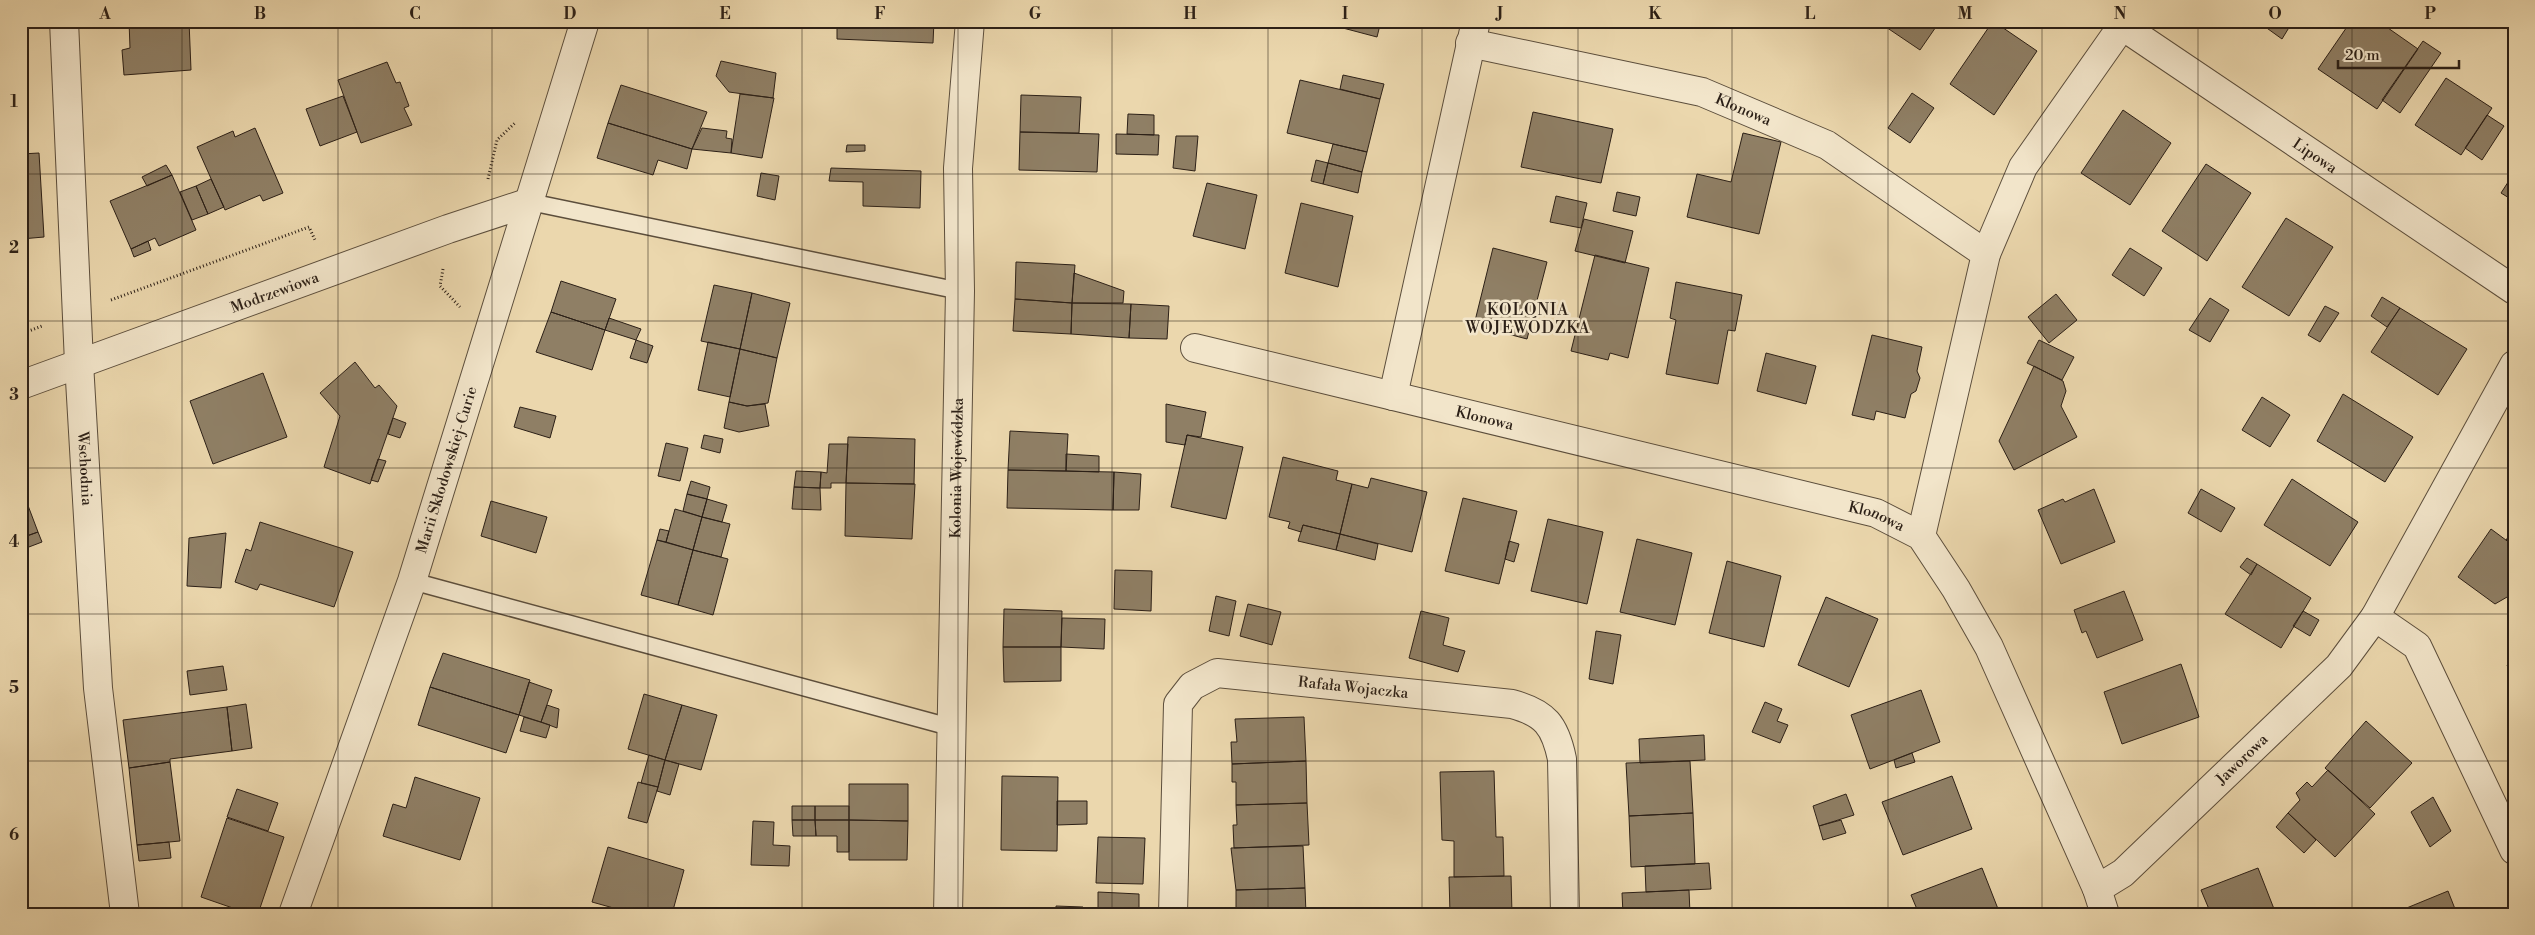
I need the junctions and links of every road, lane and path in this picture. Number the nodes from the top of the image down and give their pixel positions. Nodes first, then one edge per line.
1 (64, 21) edge
2 (585, 21) edge
3 (970, 21) edge
4 (2119, 24) edge
5 (1473, 32) edge
6 (518, 121) dead end
7 (487, 183) dead end
8 (530, 202) junction
9 (317, 246) dead end
10 (1986, 254) junction
11 (2514, 290) edge
12 (960, 291) junction
13 (76, 313) junction
14 (21, 334) edge
15 (1196, 348) dead end
16 (79, 363) junction
17 (2514, 365) edge
18 (21, 385) edge
19 (1393, 396) junction
20 (1921, 536) junction
21 (412, 581) junction
22 (2374, 617) junction
23 (950, 727) junction
24 (2514, 850) edge
25 (2101, 902) edge
26 (125, 914) edge
27 (293, 914) edge
28 (948, 914) edge
29 (1173, 914) edge
30 (1565, 914) edge

1 - 13 street, Wschodnia
2 - 8 street, Marii Skłodowskiej-Curie
3 - 12 street, Kolonia Wojewódzka
4 - 10 street, Klonowa
4 - 11 street, Lipowa
5 - 10 street, Klonowa
5 - 19 street, Klonowa
6 - 7 path
8 - 12 lane
8 - 16 street, Modrzewiowa
8 - 21 street, Marii Skłodowskiej-Curie
9 - 13 path
10 - 20 street, Klonowa
12 - 23 street, Kolonia Wojewódzka
13 - 14 path
13 - 16 street, Wschodnia
15 - 19 street, Klonowa
16 - 18 street, Modrzewiowa
16 - 26 street, Wschodnia
17 - 22 street, Jaworowa
19 - 20 street, Klonowa
20 - 25 street, Klonowa
21 - 23 lane
21 - 27 street, Marii Skłodowskiej-Curie
22 - 24 street
22 - 25 street, Jaworowa
23 - 28 street, Kolonia Wojewódzka
29 - 30 street, Rafała Wojaczka

